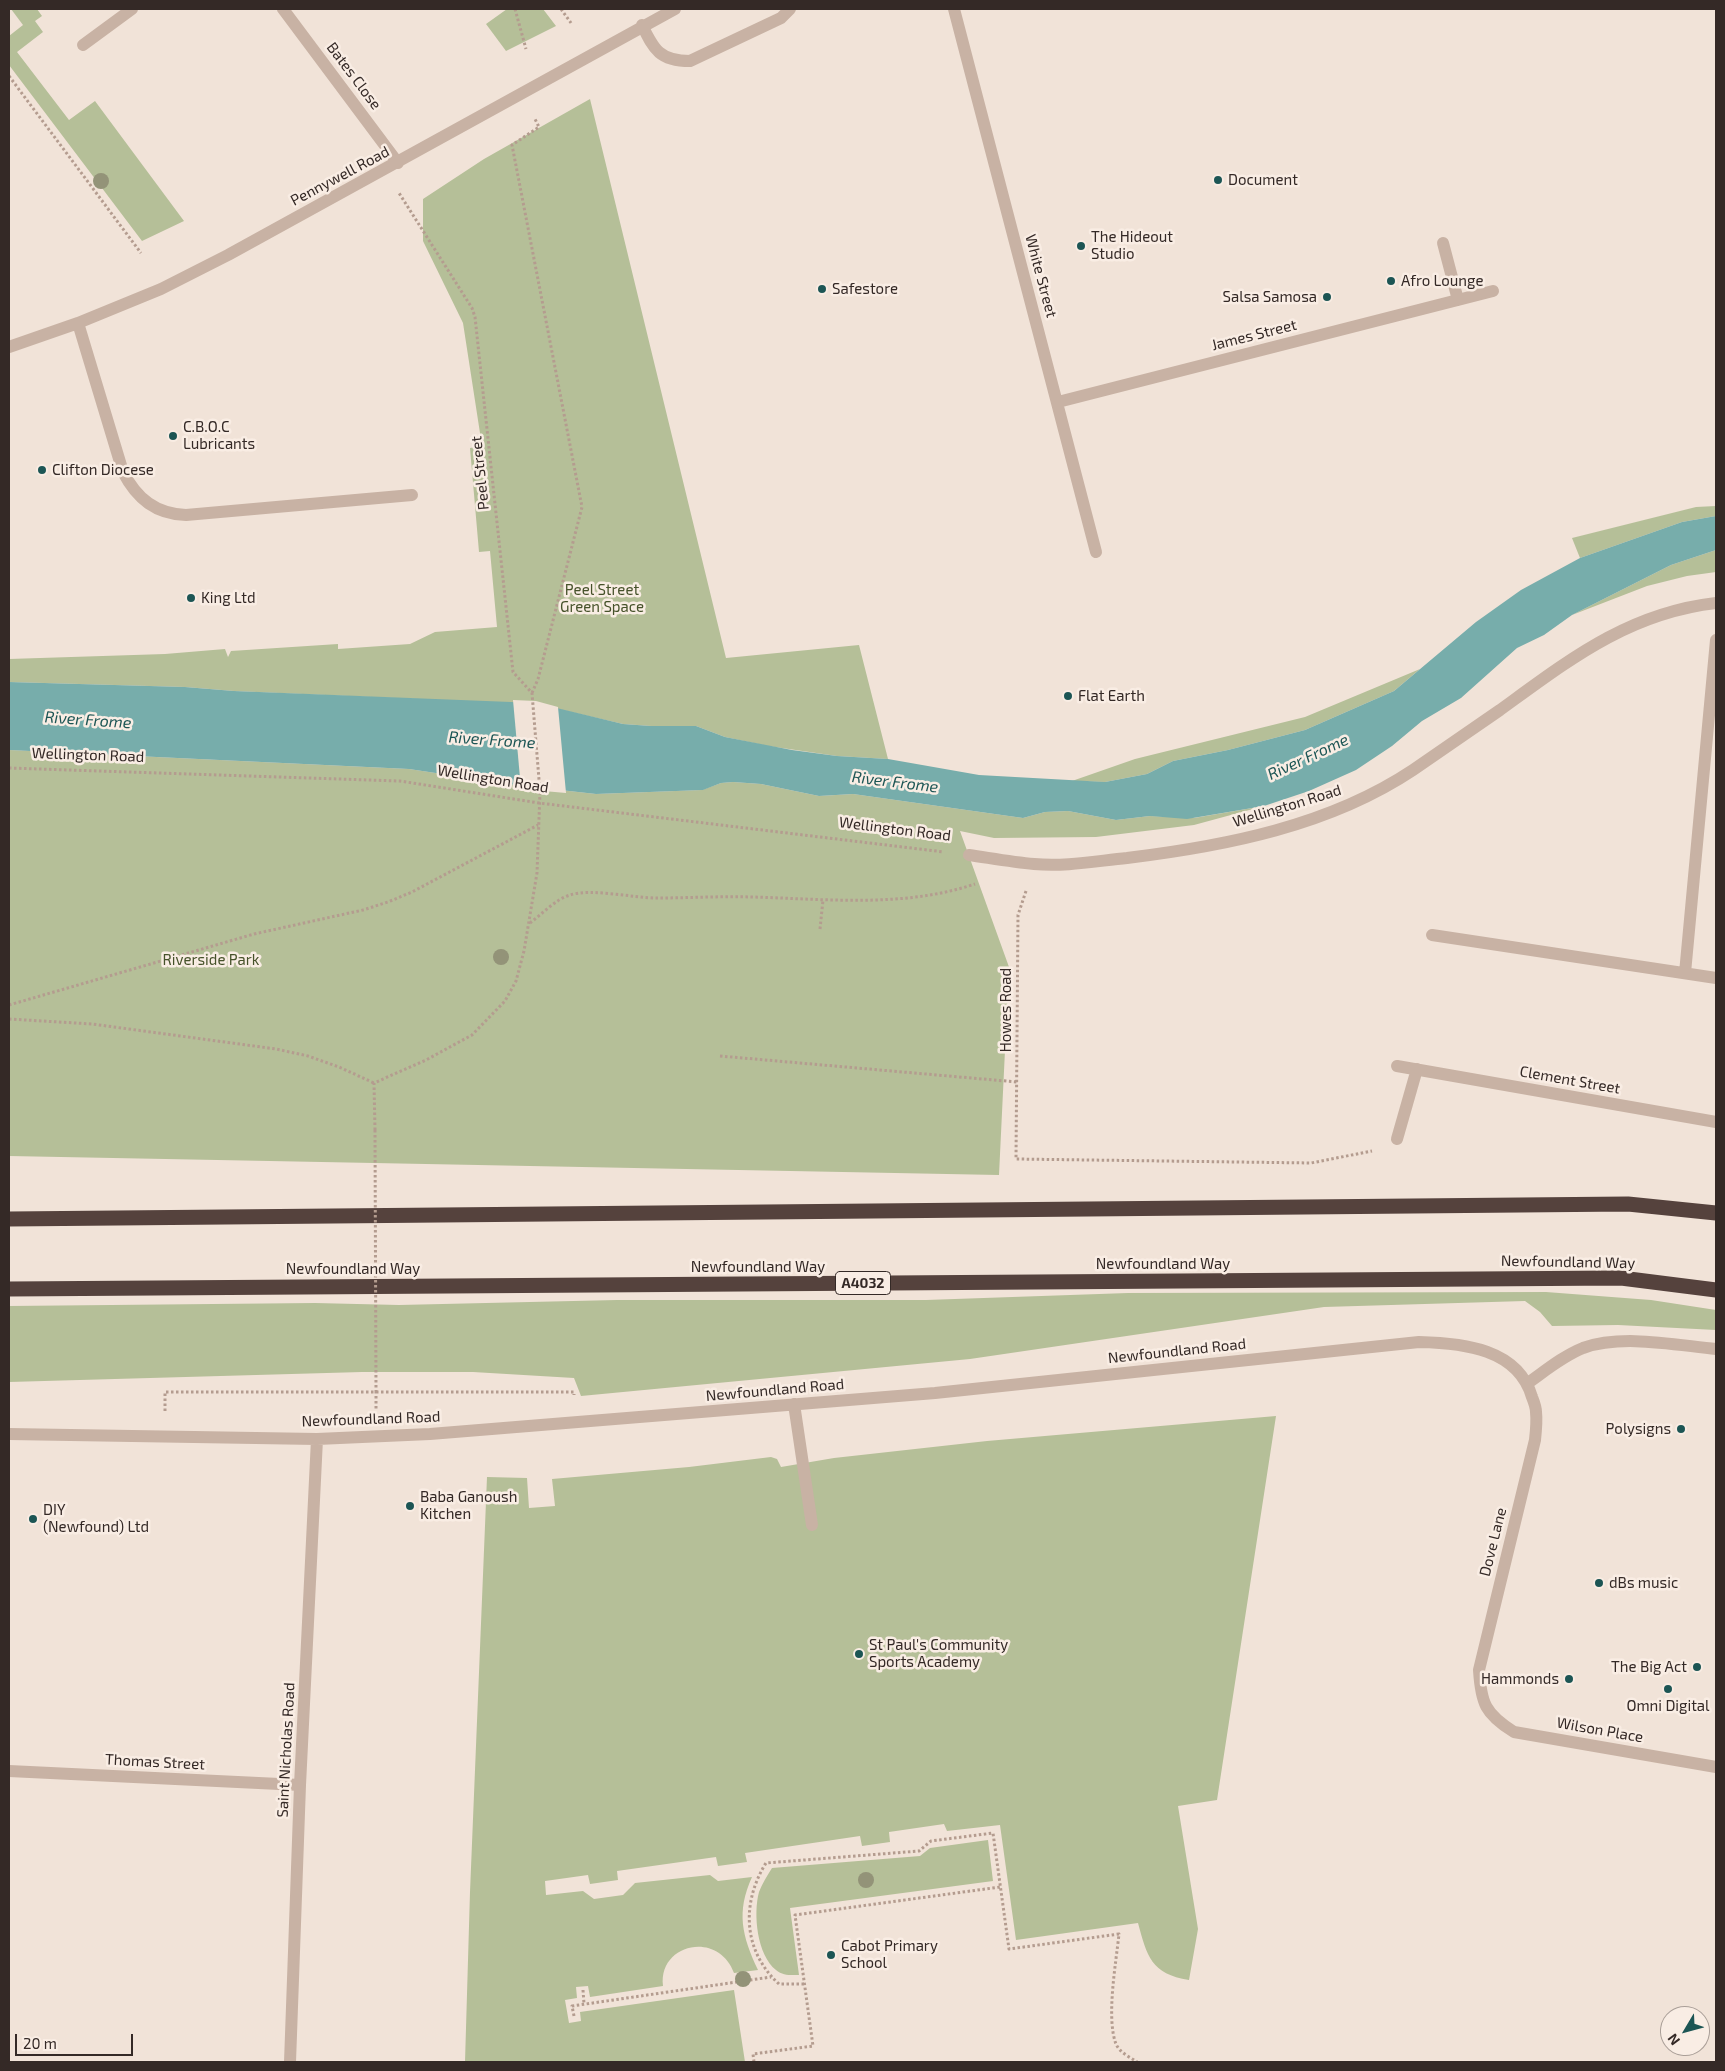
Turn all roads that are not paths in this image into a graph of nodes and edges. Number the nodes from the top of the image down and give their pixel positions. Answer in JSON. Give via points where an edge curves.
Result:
{"nodes":[{"id":1,"x":132,"y":9,"type":"edge"},
{"id":2,"x":283,"y":9,"type":"edge"},
{"id":3,"x":675,"y":9,"type":"edge"},
{"id":4,"x":790,"y":9,"type":"edge"},
{"id":5,"x":954,"y":9,"type":"edge"},
{"id":6,"x":642,"y":25,"type":"junction"},
{"id":7,"x":83,"y":45,"type":"dead end"},
{"id":8,"x":398,"y":163,"type":"junction"},
{"id":9,"x":1443,"y":243,"type":"dead end"},
{"id":10,"x":1493,"y":291,"type":"dead end"},
{"id":11,"x":1458,"y":300,"type":"junction"},
{"id":12,"x":78,"y":323,"type":"junction"},
{"id":13,"x":9,"y":347,"type":"edge"},
{"id":14,"x":1058,"y":402,"type":"junction"},
{"id":15,"x":412,"y":495,"type":"dead end"},
{"id":16,"x":1096,"y":552,"type":"dead end"},
{"id":17,"x":1716,"y":603,"type":"edge"},
{"id":18,"x":1716,"y":640,"type":"edge"},
{"id":19,"x":969,"y":855,"type":"road end"},
{"id":20,"x":1432,"y":935,"type":"dead end"},
{"id":21,"x":1685,"y":973,"type":"junction"},
{"id":22,"x":1716,"y":978,"type":"edge"},
{"id":23,"x":1396,"y":1066,"type":"dead end"},
{"id":24,"x":1417,"y":1069,"type":"junction"},
{"id":25,"x":1716,"y":1122,"type":"edge"},
{"id":26,"x":1397,"y":1139,"type":"road end"},
{"id":27,"x":1716,"y":1213,"type":"edge"},
{"id":28,"x":9,"y":1219,"type":"edge"},
{"id":29,"x":9,"y":1289,"type":"edge"},
{"id":30,"x":1716,"y":1290,"type":"edge"},
{"id":31,"x":1716,"y":1349,"type":"edge"},
{"id":32,"x":1528,"y":1384,"type":"junction"},
{"id":33,"x":794,"y":1404,"type":"junction"},
{"id":34,"x":9,"y":1434,"type":"edge"},
{"id":35,"x":317,"y":1439,"type":"junction"},
{"id":36,"x":812,"y":1525,"type":"dead end"},
{"id":37,"x":1487,"y":1709,"type":"joint"},
{"id":38,"x":1716,"y":1766,"type":"edge"},
{"id":39,"x":9,"y":1771,"type":"edge"},
{"id":40,"x":300,"y":1785,"type":"junction"},
{"id":41,"x":290,"y":2062,"type":"edge"}],
"edges":[{"from":1,"to":7,"type":"street"},
{"from":2,"to":8,"type":"street","name":"Bates Close"},
{"from":3,"to":6,"type":"street","name":"Pennywell Road"},
{"from":4,"to":6,"type":"street","via":[[781,18],[690,61],[663,56],[653,47]]},
{"from":5,"to":14,"type":"street","name":"White Street"},
{"from":6,"to":8,"type":"street","name":"Pennywell Road"},
{"from":8,"to":12,"type":"street","name":"Pennywell Road","via":[[161,289]]},
{"from":9,"to":11,"type":"street"},
{"from":10,"to":11,"type":"street","name":"James Street"},
{"from":11,"to":14,"type":"street","name":"James Street"},
{"from":12,"to":13,"type":"street","name":"Pennywell Road"},
{"from":12,"to":15,"type":"street","via":[[123,472],[136,492],[154,508],[186,515]]},
{"from":14,"to":16,"type":"street","name":"White Street"},
{"from":17,"to":19,"type":"street","name":"Wellington Road","via":[[1663,615],[1614,632],[1556,668],[1411,771],[1336,809],[1260,834],[1207,846],[1081,863],[1035,864]]},
{"from":18,"to":21,"type":"street"},
{"from":20,"to":21,"type":"street"},
{"from":21,"to":22,"type":"street"},
{"from":23,"to":24,"type":"street","name":"Clement Street"},
{"from":24,"to":25,"type":"street","name":"Clement Street"},
{"from":24,"to":26,"type":"street"},
{"from":27,"to":28,"type":"highway","via":[[1628,1204]]},
{"from":29,"to":30,"type":"highway","name":"Newfoundland Way","number":"A4032","via":[[1621,1278]]},
{"from":31,"to":32,"type":"street","via":[[1605,1342],[1582,1348]]},
{"from":32,"to":33,"type":"street","name":"Newfoundland Road","via":[[1506,1360],[1484,1350],[1448,1343],[1419,1342],[935,1393]]},
{"from":32,"to":37,"type":"street","name":"Dove Lane","via":[[1536,1411],[1536,1440],[1479,1670],[1480,1690]]},
{"from":33,"to":35,"type":"street","name":"Newfoundland Road","via":[[430,1434]]},
{"from":33,"to":36,"type":"street"},
{"from":34,"to":35,"type":"street","name":"Newfoundland Road"},
{"from":35,"to":40,"type":"street","name":"Saint Nicholas Road"},
{"from":37,"to":38,"type":"street","name":"Wilson Place","via":[[1495,1720],[1514,1732]]},
{"from":39,"to":40,"type":"street","name":"Thomas Street"},
{"from":40,"to":41,"type":"street","name":"Saint Nicholas Road"}]}
